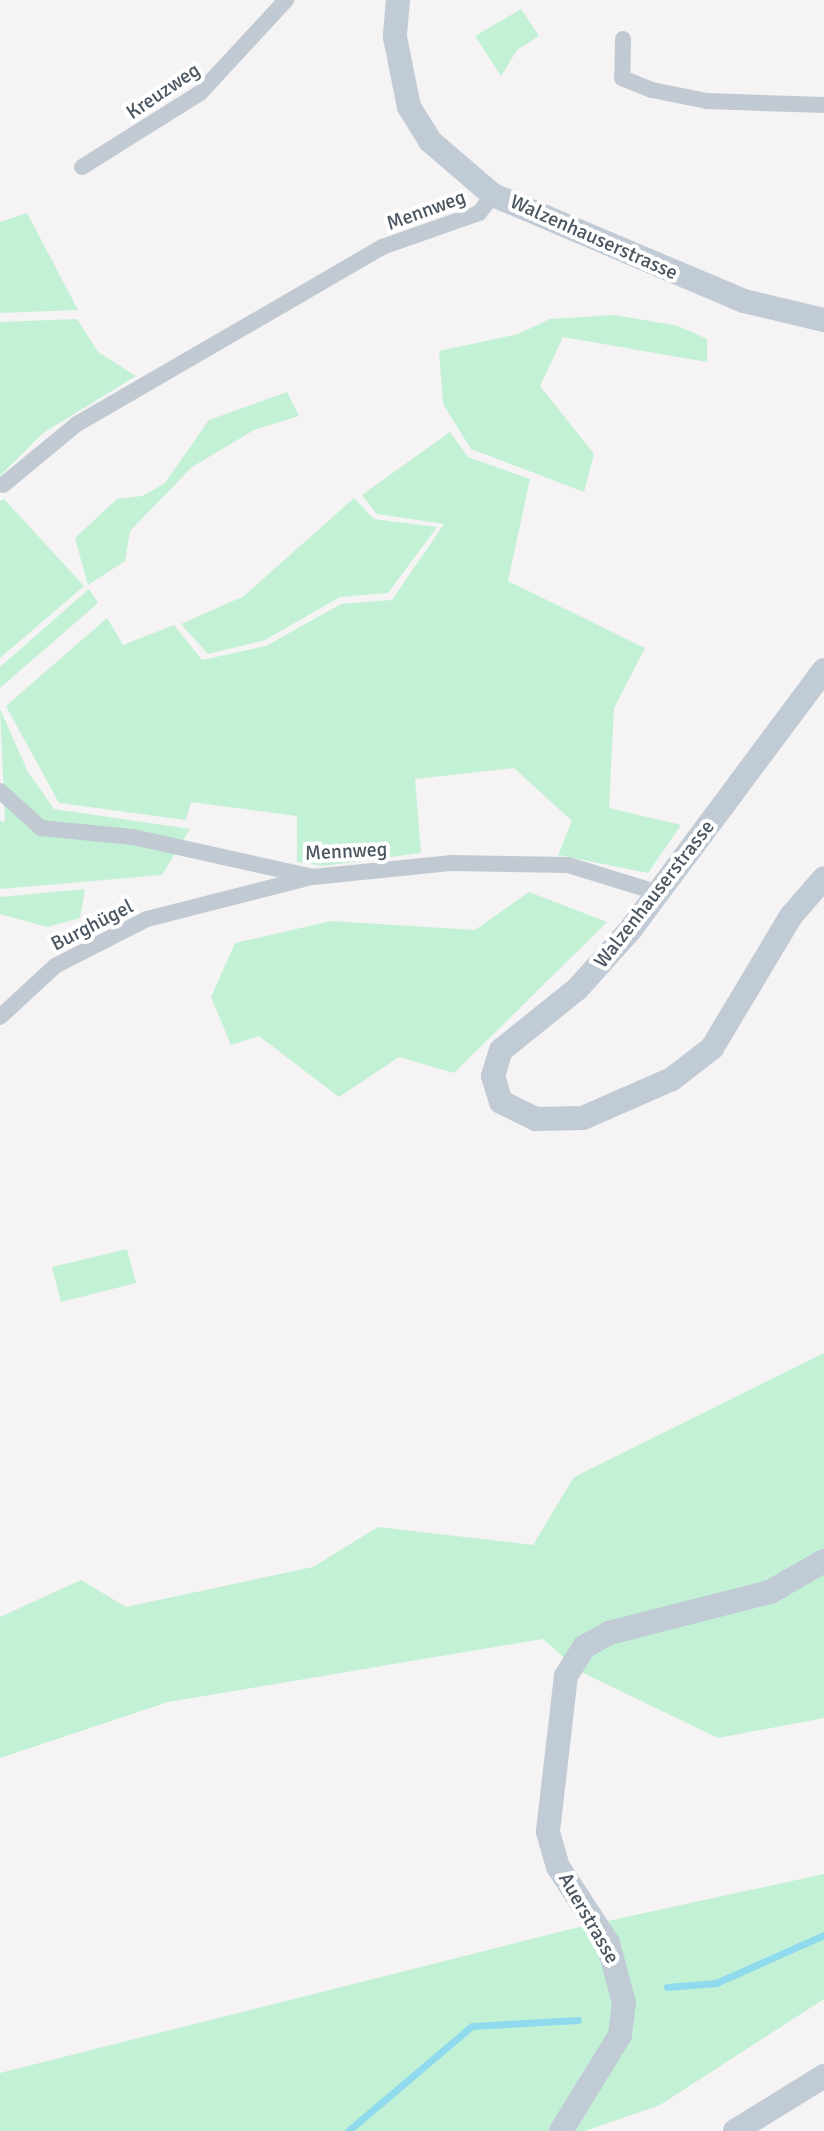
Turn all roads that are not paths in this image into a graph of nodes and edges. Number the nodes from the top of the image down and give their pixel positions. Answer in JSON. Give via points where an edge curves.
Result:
{"nodes":[{"id":1,"x":286,"y":0,"type":"edge"},
{"id":2,"x":398,"y":0,"type":"edge"},
{"id":3,"x":623,"y":39,"type":"dead end"},
{"id":4,"x":824,"y":105,"type":"edge"},
{"id":5,"x":82,"y":167,"type":"dead end"},
{"id":6,"x":493,"y":195,"type":"junction"},
{"id":7,"x":824,"y":320,"type":"edge"},
{"id":8,"x":3,"y":485,"type":"dead end"},
{"id":9,"x":824,"y":670,"type":"edge"},
{"id":10,"x":0,"y":791,"type":"edge"},
{"id":11,"x":313,"y":877,"type":"junction"},
{"id":12,"x":824,"y":878,"type":"edge"},
{"id":13,"x":659,"y":893,"type":"junction"},
{"id":14,"x":0,"y":1017,"type":"edge"},
{"id":15,"x":824,"y":1561,"type":"edge"},
{"id":16,"x":824,"y":2076,"type":"edge"},
{"id":17,"x":561,"y":2131,"type":"edge"},
{"id":18,"x":735,"y":2131,"type":"edge"}],
"edges":[{"from":1,"to":5,"type":"street","name":"Kreuzweg","via":[[200,93]]},
{"from":2,"to":6,"type":"street","name":"Walzenhauserstrasse","via":[[396,48],[409,107],[430,141]]},
{"from":3,"to":4,"type":"street","via":[[622,78],[652,90],[707,101]]},
{"from":6,"to":7,"type":"street","name":"Walzenhauserstrasse","via":[[744,301]]},
{"from":6,"to":8,"type":"street","name":"Mennweg","via":[[479,213],[382,247],[77,424]]},
{"from":9,"to":13,"type":"street","name":"Walzenhauserstrasse"},
{"from":10,"to":11,"type":"street","name":"Mennweg","via":[[41,828],[133,837]]},
{"from":11,"to":13,"type":"street","name":"Mennweg","via":[[452,863],[568,865]]},
{"from":11,"to":14,"type":"street","name":"Burghügel","via":[[147,919],[55,966]]},
{"from":12,"to":13,"type":"street","name":"Walzenhauserstrasse","via":[[791,916],[712,1048],[672,1079],[583,1118],[536,1119],[510,1109],[495,1090],[501,1050],[577,989]]},
{"from":15,"to":17,"type":"street","name":"Auerstrasse","via":[[770,1592],[609,1633],[584,1647],[566,1676],[548,1831],[558,1867],[608,1943],[624,2003],[620,2035]]},
{"from":16,"to":18,"type":"street"}]}
